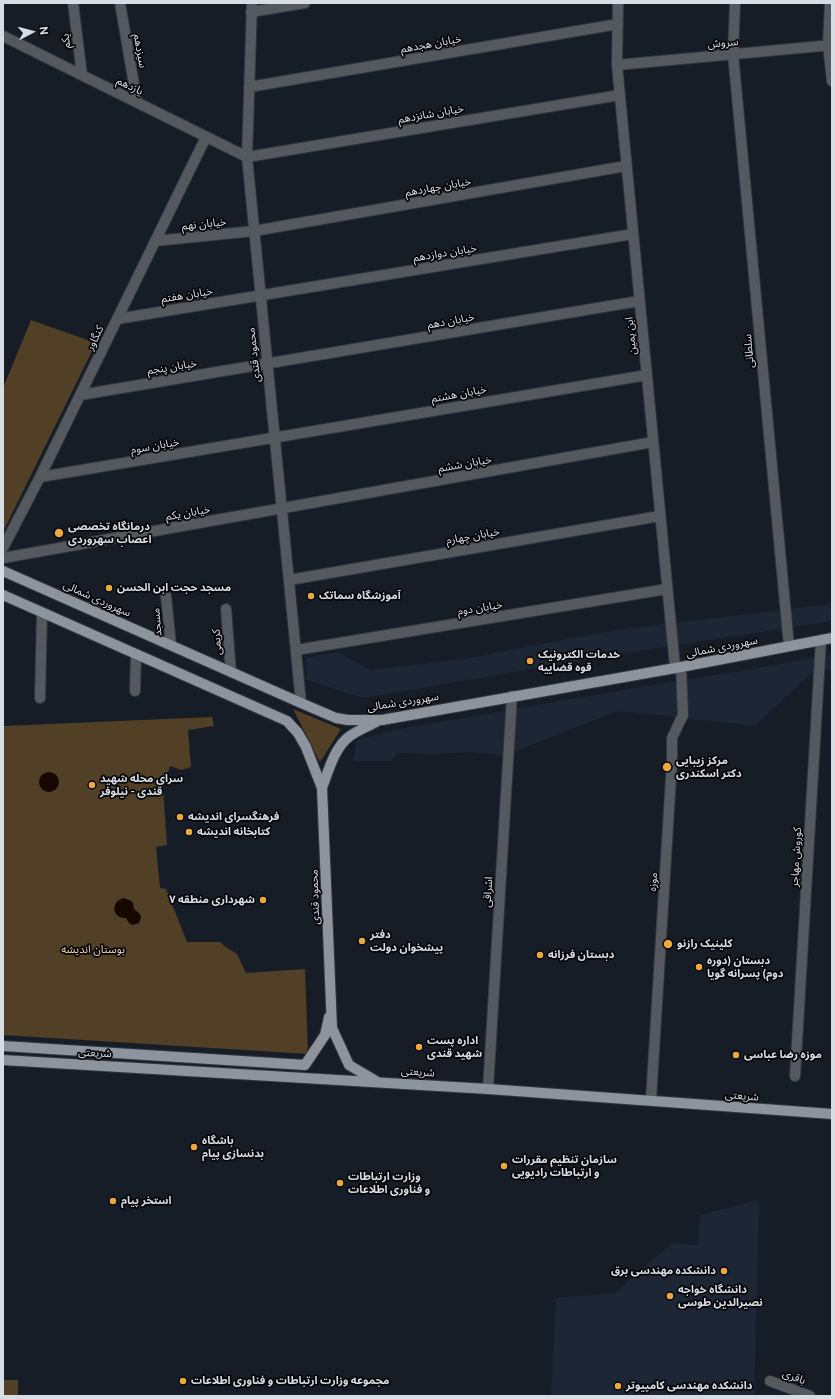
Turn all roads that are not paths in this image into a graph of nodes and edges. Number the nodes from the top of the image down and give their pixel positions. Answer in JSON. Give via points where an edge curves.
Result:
{"nodes":[{"id":1,"x":73,"y":3,"type":"edge"},
{"id":2,"x":120,"y":3,"type":"edge"},
{"id":3,"x":305,"y":3,"type":"edge"},
{"id":4,"x":618,"y":3,"type":"edge"},
{"id":5,"x":735,"y":3,"type":"edge"},
{"id":6,"x":830,"y":3,"type":"edge"},
{"id":7,"x":252,"y":7,"type":"edge"},
{"id":8,"x":618,"y":24,"type":"junction"},
{"id":9,"x":3,"y":36,"type":"edge"},
{"id":10,"x":830,"y":45,"type":"edge"},
{"id":11,"x":733,"y":54,"type":"junction"},
{"id":12,"x":617,"y":65,"type":"junction"},
{"id":13,"x":82,"y":75,"type":"junction"},
{"id":14,"x":832,"y":81,"type":"edge"},
{"id":15,"x":249,"y":87,"type":"junction"},
{"id":16,"x":620,"y":95,"type":"junction"},
{"id":17,"x":137,"y":102,"type":"junction"},
{"id":18,"x":206,"y":137,"type":"junction"},
{"id":19,"x":247,"y":157,"type":"junction"},
{"id":20,"x":626,"y":166,"type":"junction"},
{"id":21,"x":254,"y":231,"type":"junction"},
{"id":22,"x":633,"y":234,"type":"junction"},
{"id":23,"x":155,"y":241,"type":"junction"},
{"id":24,"x":261,"y":295,"type":"junction"},
{"id":25,"x":639,"y":301,"type":"junction"},
{"id":26,"x":117,"y":319,"type":"junction"},
{"id":27,"x":267,"y":364,"type":"junction"},
{"id":28,"x":646,"y":375,"type":"junction"},
{"id":29,"x":80,"y":395,"type":"junction"},
{"id":30,"x":275,"y":438,"type":"junction"},
{"id":31,"x":653,"y":442,"type":"junction"},
{"id":32,"x":40,"y":477,"type":"junction"},
{"id":33,"x":282,"y":508,"type":"junction"},
{"id":34,"x":660,"y":516,"type":"junction"},
{"id":35,"x":3,"y":548,"type":"edge"},
{"id":36,"x":3,"y":558,"type":"edge"},
{"id":37,"x":3,"y":571,"type":"edge"},
{"id":38,"x":289,"y":580,"type":"junction"},
{"id":39,"x":667,"y":589,"type":"junction"},
{"id":40,"x":3,"y":595,"type":"edge"},
{"id":41,"x":166,"y":596,"type":"dead end"},
{"id":42,"x":226,"y":609,"type":"dead end"},
{"id":43,"x":42,"y":613,"type":"junction"},
{"id":44,"x":832,"y":638,"type":"edge"},
{"id":45,"x":820,"y":640,"type":"junction"},
{"id":46,"x":171,"y":645,"type":"junction"},
{"id":47,"x":788,"y":646,"type":"junction"},
{"id":48,"x":296,"y":650,"type":"junction"},
{"id":49,"x":136,"y":654,"type":"junction"},
{"id":50,"x":678,"y":667,"type":"junction"},
{"id":51,"x":231,"y":672,"type":"junction"},
{"id":52,"x":135,"y":691,"type":"dead end"},
{"id":53,"x":512,"y":696,"type":"junction"},
{"id":54,"x":40,"y":698,"type":"dead end"},
{"id":55,"x":301,"y":703,"type":"junction"},
{"id":56,"x":382,"y":720,"type":"junction"},
{"id":57,"x":322,"y":788,"type":"junction"},
{"id":58,"x":331,"y":1005,"type":"junction"},
{"id":59,"x":3,"y":1046,"type":"edge"},
{"id":60,"x":3,"y":1060,"type":"edge"},
{"id":61,"x":305,"y":1065,"type":"joint"},
{"id":62,"x":795,"y":1076,"type":"dead end"},
{"id":63,"x":378,"y":1082,"type":"junction"},
{"id":64,"x":488,"y":1089,"type":"junction"},
{"id":65,"x":651,"y":1100,"type":"junction"},
{"id":66,"x":832,"y":1114,"type":"edge"},
{"id":67,"x":770,"y":1381,"type":"dead end"},
{"id":68,"x":804,"y":1395,"type":"edge"}],
"edges":[{"from":1,"to":13,"type":"street","name":"یکم"},
{"from":2,"to":17,"type":"street","name":"سیزدهم"},
{"from":3,"to":7,"type":"street"},
{"from":4,"to":8,"type":"street","name":"ابن یمین"},
{"from":5,"to":11,"type":"street","name":"سلطانی"},
{"from":6,"to":10,"type":"street"},
{"from":7,"to":15,"type":"street","name":"محمود قندی"},
{"from":8,"to":12,"type":"street","name":"ابن یمین"},
{"from":8,"to":15,"type":"street","name":"خیابان هجدهم"},
{"from":9,"to":13,"type":"street","name":"یازدهم"},
{"from":10,"to":11,"type":"street","name":"سروش"},
{"from":10,"to":14,"type":"street"},
{"from":11,"to":12,"type":"street","name":"سروش"},
{"from":11,"to":47,"type":"street","name":"سلطانی"},
{"from":12,"to":16,"type":"street","name":"ابن یمین"},
{"from":13,"to":17,"type":"street","name":"یازدهم"},
{"from":15,"to":19,"type":"street","name":"محمود قندی"},
{"from":16,"to":19,"type":"street","name":"خیابان شانزدهم"},
{"from":16,"to":20,"type":"street","name":"ابن یمین"},
{"from":17,"to":18,"type":"street","name":"یازدهم"},
{"from":18,"to":19,"type":"street","name":"یازدهم"},
{"from":18,"to":23,"type":"street","name":"کنگاور"},
{"from":19,"to":21,"type":"street","name":"محمود قندی"},
{"from":20,"to":21,"type":"street","name":"خیابان چهاردهم"},
{"from":20,"to":22,"type":"street","name":"ابن یمین"},
{"from":21,"to":23,"type":"street","name":"خیابان نهم"},
{"from":21,"to":24,"type":"street","name":"محمود قندی"},
{"from":22,"to":24,"type":"street","name":"خیابان دوازدهم"},
{"from":22,"to":25,"type":"street","name":"ابن یمین"},
{"from":23,"to":26,"type":"street","name":"کنگاور"},
{"from":24,"to":26,"type":"street","name":"خیابان هفتم"},
{"from":24,"to":27,"type":"street","name":"محمود قندی"},
{"from":25,"to":27,"type":"street","name":"خیابان دهم"},
{"from":25,"to":28,"type":"street","name":"ابن یمین"},
{"from":26,"to":29,"type":"street","name":"کنگاور"},
{"from":27,"to":29,"type":"street","name":"خیابان پنجم"},
{"from":27,"to":30,"type":"street","name":"محمود قندی"},
{"from":28,"to":30,"type":"street","name":"خیابان هشتم"},
{"from":28,"to":31,"type":"street","name":"ابن یمین"},
{"from":29,"to":32,"type":"street","name":"کنگاور"},
{"from":30,"to":32,"type":"street","name":"خیابان سوم"},
{"from":30,"to":33,"type":"street","name":"محمود قندی"},
{"from":31,"to":33,"type":"street","name":"خیابان ششم"},
{"from":31,"to":34,"type":"street","name":"ابن یمین"},
{"from":32,"to":35,"type":"street","name":"کنگاور"},
{"from":33,"to":36,"type":"street","name":"خیابان یکم"},
{"from":33,"to":38,"type":"street","name":"محمود قندی"},
{"from":34,"to":38,"type":"street","name":"خیابان چهارم"},
{"from":34,"to":39,"type":"street","name":"ابن یمین"},
{"from":37,"to":46,"type":"main road","name":"سهروردی شمالی"},
{"from":38,"to":48,"type":"street","name":"محمود قندی"},
{"from":39,"to":48,"type":"street","name":"خیابان دوم"},
{"from":39,"to":50,"type":"street","name":"ابن یمین"},
{"from":40,"to":43,"type":"main road"},
{"from":41,"to":46,"type":"street","name":"مسجد"},
{"from":42,"to":51,"type":"street","name":"کریمی"},
{"from":43,"to":49,"type":"main road"},
{"from":43,"to":54,"type":"street"},
{"from":44,"to":45,"type":"main road","name":"سهروردی شمالی"},
{"from":45,"to":47,"type":"main road","name":"سهروردی شمالی"},
{"from":45,"to":62,"type":"street","name":"کوروش مهاجر"},
{"from":46,"to":51,"type":"main road","name":"سهروردی شمالی"},
{"from":47,"to":50,"type":"main road","name":"سهروردی شمالی"},
{"from":48,"to":55,"type":"street","name":"محمود قندی"},
{"from":49,"to":52,"type":"street"},
{"from":49,"to":57,"type":"main road","via":[[287,721],[306,747]]},
{"from":50,"to":53,"type":"main road","name":"سهروردی شمالی"},
{"from":50,"to":65,"type":"street","name":"موزه","via":[[683,715],[672,738]]},
{"from":51,"to":55,"type":"main road","name":"سهروردی شمالی"},
{"from":53,"to":56,"type":"main road","name":"سهروردی شمالی"},
{"from":53,"to":64,"type":"street","name":"اشراقی"},
{"from":55,"to":56,"type":"main road","name":"سهروردی شمالی","via":[[336,718]]},
{"from":56,"to":57,"type":"main road","via":[[350,736],[342,743]]},
{"from":57,"to":58,"type":"main road","name":"محمود قندی"},
{"from":58,"to":61,"type":"main road","name":"محمود قندی","via":[[325,1035]]},
{"from":58,"to":63,"type":"main road","name":"محمود قندی","via":[[332,1028],[349,1065]]},
{"from":59,"to":61,"type":"main road","name":"شریعتی"},
{"from":60,"to":63,"type":"main road","name":"شریعتی"},
{"from":63,"to":64,"type":"main road","name":"شریعتی"},
{"from":64,"to":65,"type":"main road","name":"شریعتی"},
{"from":65,"to":66,"type":"main road","name":"شریعتی"},
{"from":67,"to":68,"type":"street","name":"باقری"}]}
